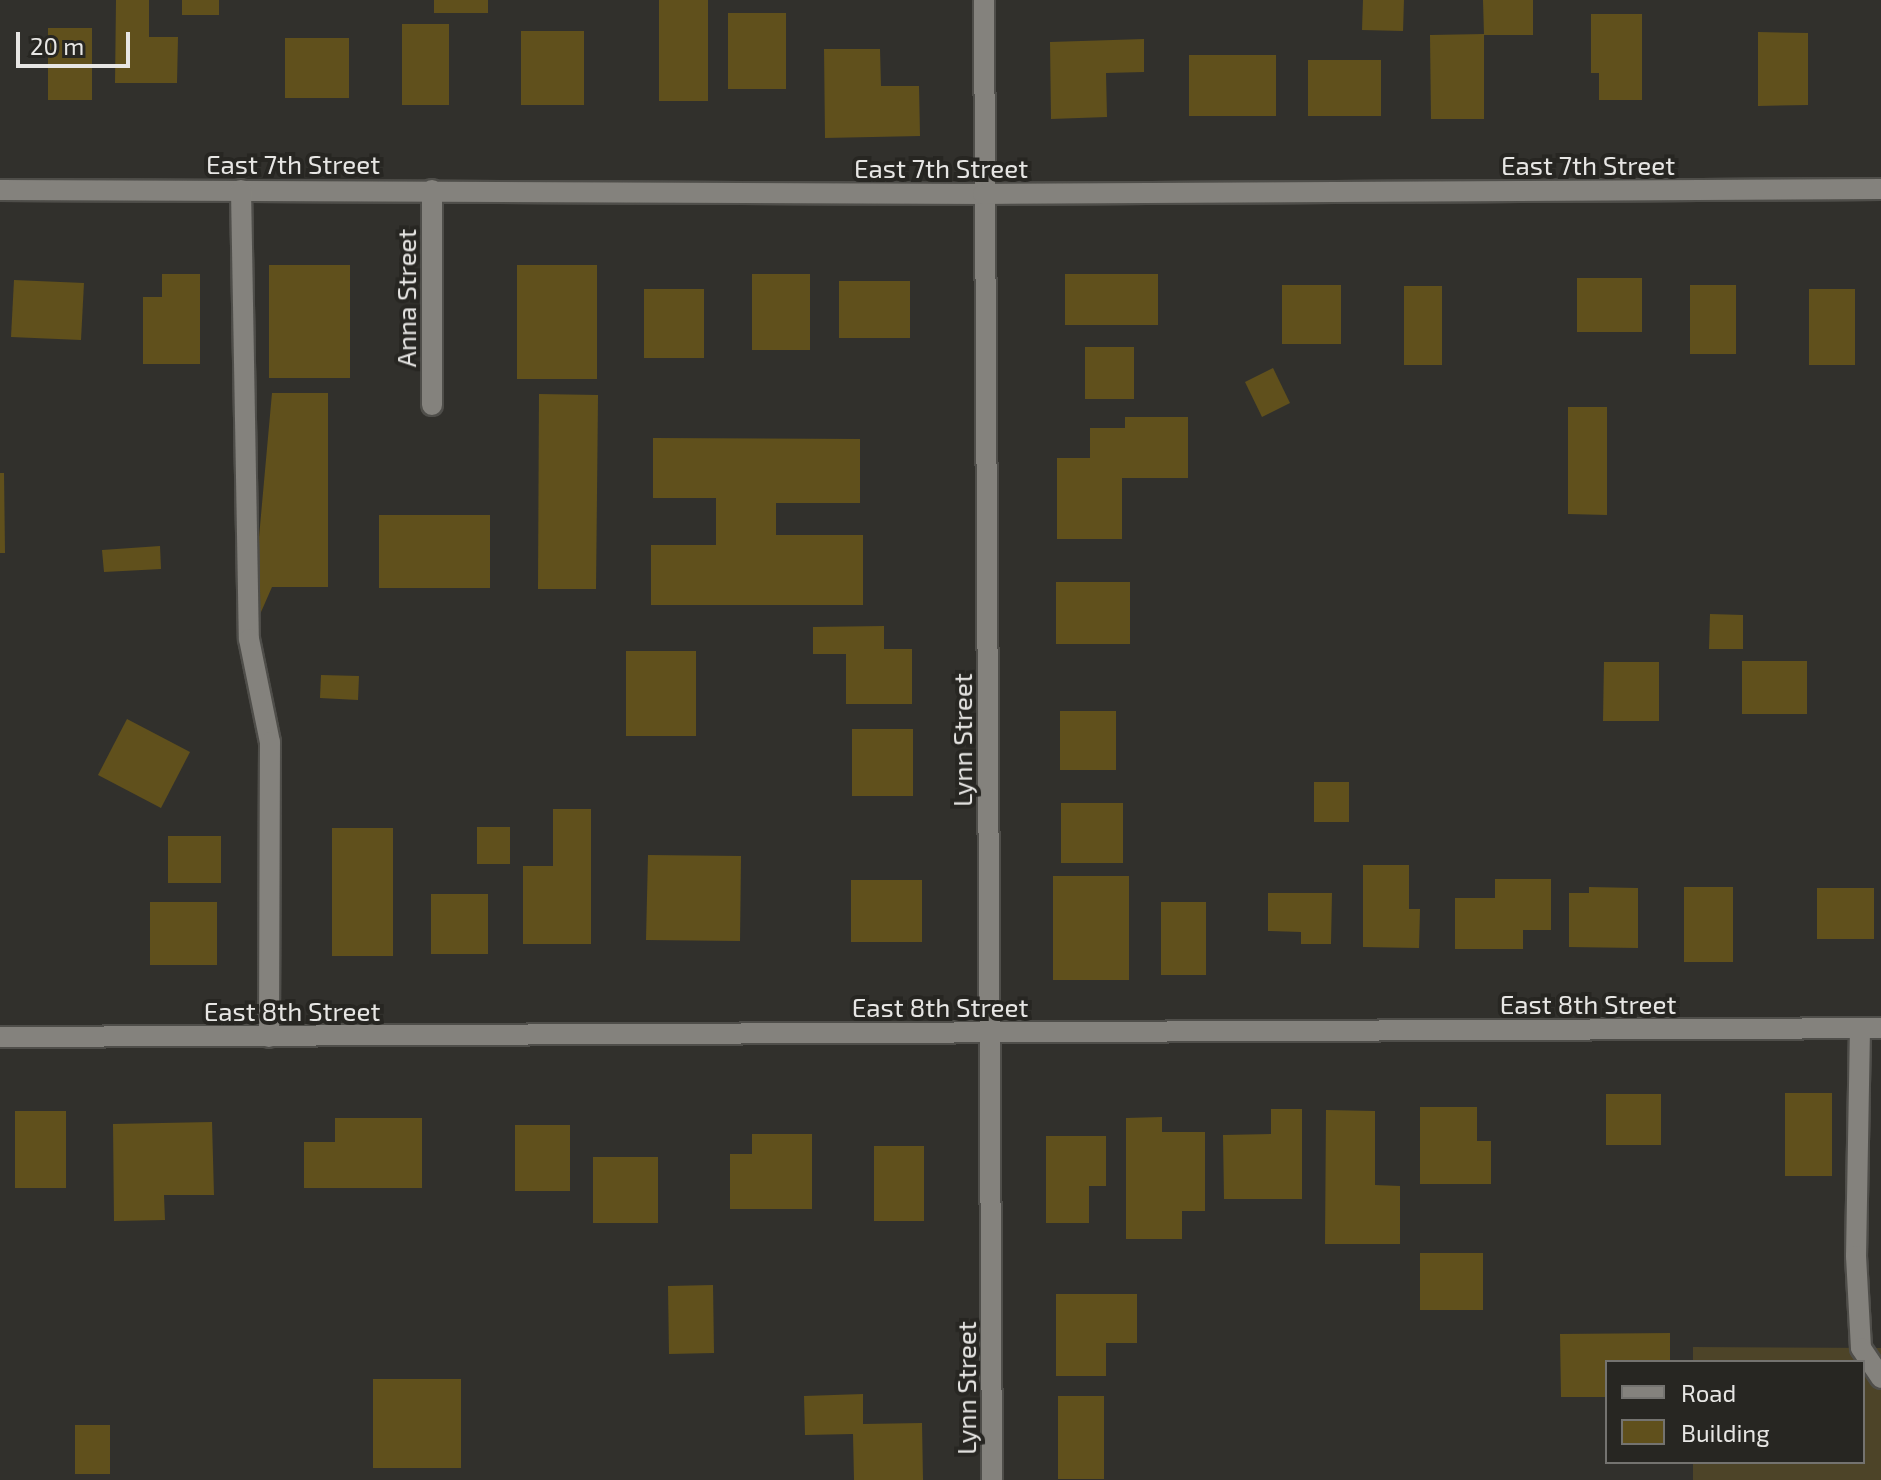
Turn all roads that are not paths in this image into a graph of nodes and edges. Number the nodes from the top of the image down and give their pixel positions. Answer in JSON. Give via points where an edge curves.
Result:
{"nodes":[{"id":1,"x":984,"y":0,"type":"edge"},
{"id":2,"x":1881,"y":189,"type":"edge"},
{"id":3,"x":0,"y":190,"type":"edge"},
{"id":4,"x":241,"y":190,"type":"junction"},
{"id":5,"x":432,"y":190,"type":"junction"},
{"id":6,"x":983,"y":194,"type":"junction"},
{"id":7,"x":432,"y":405,"type":"dead end"},
{"id":8,"x":1860,"y":1028,"type":"junction"},
{"id":9,"x":1881,"y":1028,"type":"edge"},
{"id":10,"x":990,"y":1033,"type":"junction"},
{"id":11,"x":0,"y":1037,"type":"edge"},
{"id":12,"x":269,"y":1037,"type":"junction"},
{"id":13,"x":1881,"y":1378,"type":"edge"},
{"id":14,"x":992,"y":1480,"type":"edge"}],
"edges":[{"from":1,"to":6,"type":"street","name":"Lynn Street"},
{"from":2,"to":6,"type":"street","name":"East 7th Street"},
{"from":3,"to":4,"type":"street","name":"East 7th Street"},
{"from":4,"to":5,"type":"street","name":"East 7th Street"},
{"from":4,"to":12,"type":"street","via":[[249,639],[270,742]]},
{"from":5,"to":6,"type":"street","name":"East 7th Street"},
{"from":5,"to":7,"type":"street","name":"Anna Street"},
{"from":6,"to":10,"type":"street","name":"Lynn Street"},
{"from":8,"to":9,"type":"street","name":"East 8th Street"},
{"from":8,"to":10,"type":"street","name":"East 8th Street"},
{"from":8,"to":13,"type":"street","via":[[1856,1256],[1861,1348]]},
{"from":10,"to":12,"type":"street","name":"East 8th Street"},
{"from":10,"to":14,"type":"street","name":"Lynn Street"},
{"from":11,"to":12,"type":"street","name":"East 8th Street"}]}
